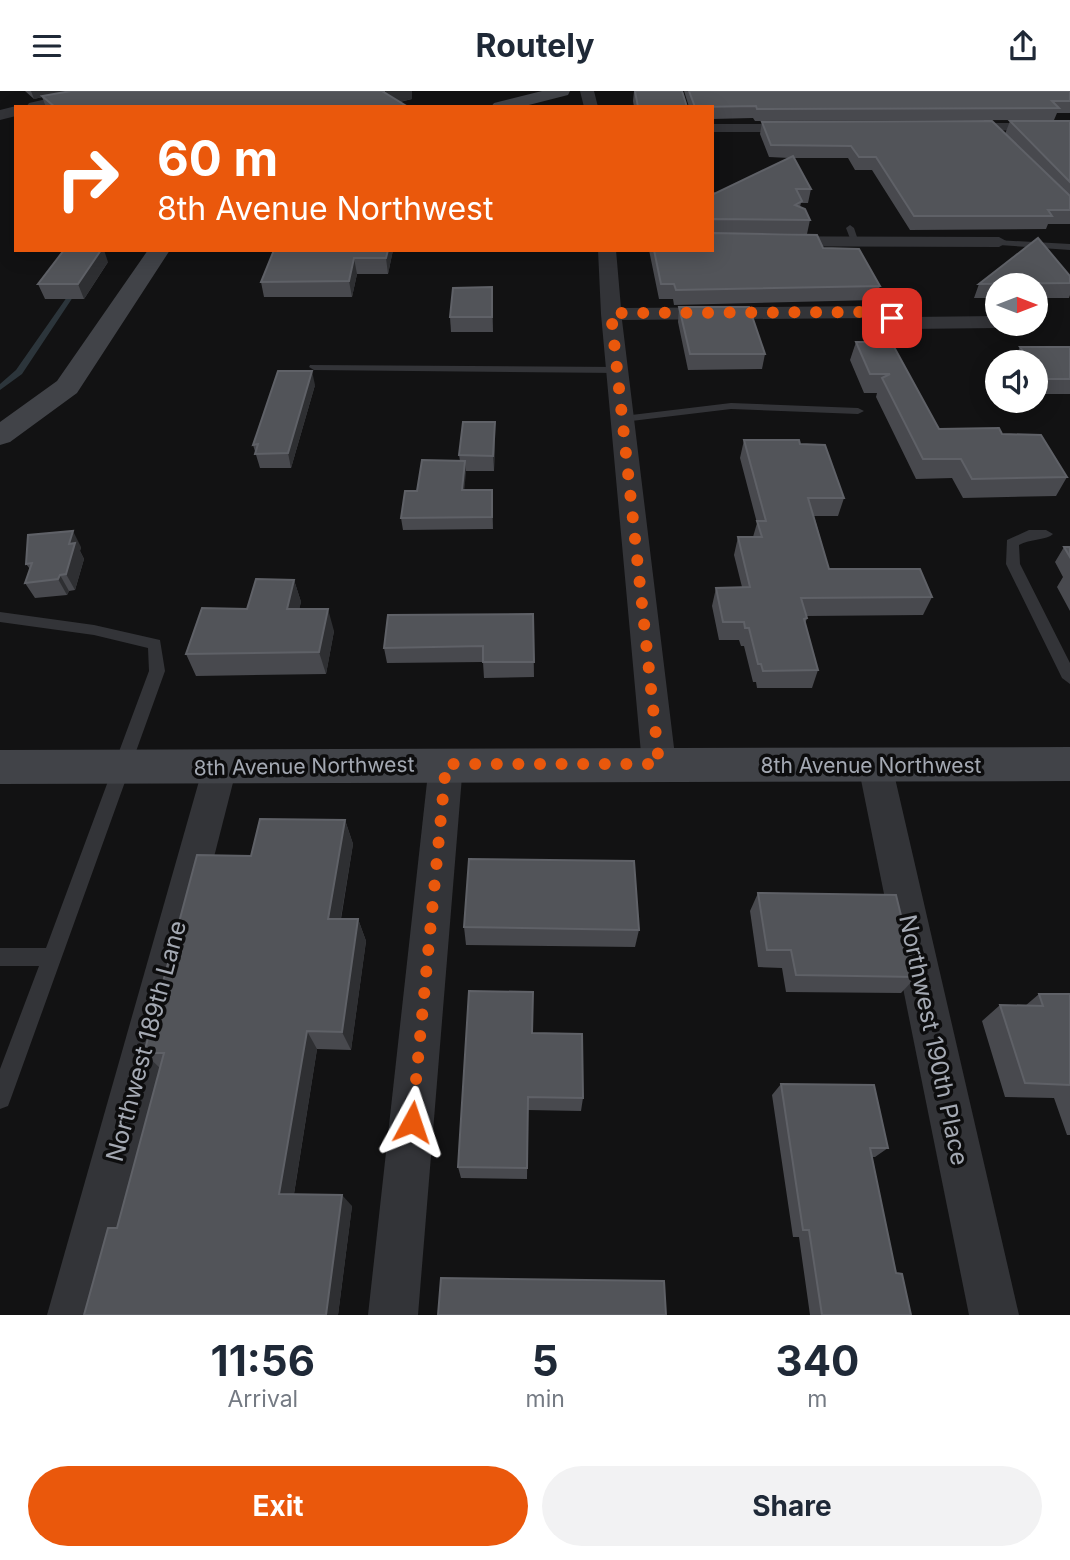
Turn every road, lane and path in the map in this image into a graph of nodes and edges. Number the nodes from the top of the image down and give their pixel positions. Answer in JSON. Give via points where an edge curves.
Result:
{"nodes":[{"id":1,"x":104,"y":91,"type":"edge"},
{"id":2,"x":562,"y":91,"type":"edge"},
{"id":3,"x":44,"y":105,"type":"edge"},
{"id":4,"x":508,"y":105,"type":"edge"},
{"id":5,"x":942,"y":127,"type":"edge"},
{"id":6,"x":1070,"y":127,"type":"edge"},
{"id":7,"x":714,"y":128,"type":"edge"},
{"id":8,"x":822,"y":128,"type":"edge"},
{"id":9,"x":714,"y":241,"type":"edge"},
{"id":10,"x":999,"y":242,"type":"joint"},
{"id":11,"x":1070,"y":247,"type":"edge"},
{"id":12,"x":158,"y":252,"type":"edge"},
{"id":13,"x":607,"y":252,"type":"edge"},
{"id":14,"x":611,"y":313,"type":"junction"},
{"id":15,"x":985,"y":322,"type":"edge"},
{"id":16,"x":314,"y":367,"type":"dead end"},
{"id":17,"x":618,"y":370,"type":"junction"},
{"id":18,"x":858,"y":411,"type":"dead end"},
{"id":19,"x":623,"y":419,"type":"junction"},
{"id":20,"x":0,"y":436,"type":"edge"},
{"id":21,"x":1046,"y":534,"type":"dead end"},
{"id":22,"x":0,"y":617,"type":"edge"},
{"id":23,"x":1070,"y":678,"type":"edge"},
{"id":24,"x":446,"y":764,"type":"junction"},
{"id":25,"x":659,"y":764,"type":"junction"},
{"id":26,"x":1070,"y":764,"type":"edge"},
{"id":27,"x":875,"y":765,"type":"junction"},
{"id":28,"x":0,"y":767,"type":"edge"},
{"id":29,"x":122,"y":767,"type":"junction"},
{"id":30,"x":220,"y":767,"type":"junction"},
{"id":31,"x":0,"y":957,"type":"edge"},
{"id":32,"x":52,"y":957,"type":"junction"},
{"id":33,"x":0,"y":1098,"type":"edge"},
{"id":34,"x":72,"y":1315,"type":"edge"},
{"id":35,"x":393,"y":1315,"type":"edge"},
{"id":36,"x":994,"y":1315,"type":"edge"}],
"edges":[{"from":1,"to":3,"type":"street"},
{"from":2,"to":4,"type":"main road"},
{"from":5,"to":6,"type":"street","via":[[994,131]]},
{"from":7,"to":8,"type":"street"},
{"from":9,"to":10,"type":"street","via":[[853,235]]},
{"from":10,"to":11,"type":"lane"},
{"from":12,"to":20,"type":"main road","via":[[67,387]]},
{"from":13,"to":14,"type":"street"},
{"from":14,"to":15,"type":"street","via":[[876,312],[908,323]]},
{"from":14,"to":17,"type":"street"},
{"from":16,"to":17,"type":"lane"},
{"from":17,"to":19,"type":"street"},
{"from":18,"to":19,"type":"lane","via":[[739,405]]},
{"from":19,"to":25,"type":"street"},
{"from":21,"to":23,"type":"lane","via":[[1029,534],[1012,543],[1013,564]]},
{"from":22,"to":29,"type":"lane","via":[[155,644],[156,671]]},
{"from":24,"to":25,"type":"main road","name":"8th Avenue Northwest"},
{"from":24,"to":30,"type":"main road","name":"8th Avenue Northwest"},
{"from":24,"to":35,"type":"street"},
{"from":25,"to":27,"type":"main road","name":"8th Avenue Northwest"},
{"from":26,"to":27,"type":"main road","name":"8th Avenue Northwest"},
{"from":27,"to":36,"type":"street","name":"Northwest 190th Place"},
{"from":28,"to":29,"type":"main road","name":"8th Avenue Northwest"},
{"from":29,"to":30,"type":"main road","name":"8th Avenue Northwest"},
{"from":29,"to":32,"type":"lane"},
{"from":30,"to":34,"type":"street","name":"Northwest 189th Lane"},
{"from":31,"to":32,"type":"lane"},
{"from":32,"to":33,"type":"lane"}]}
